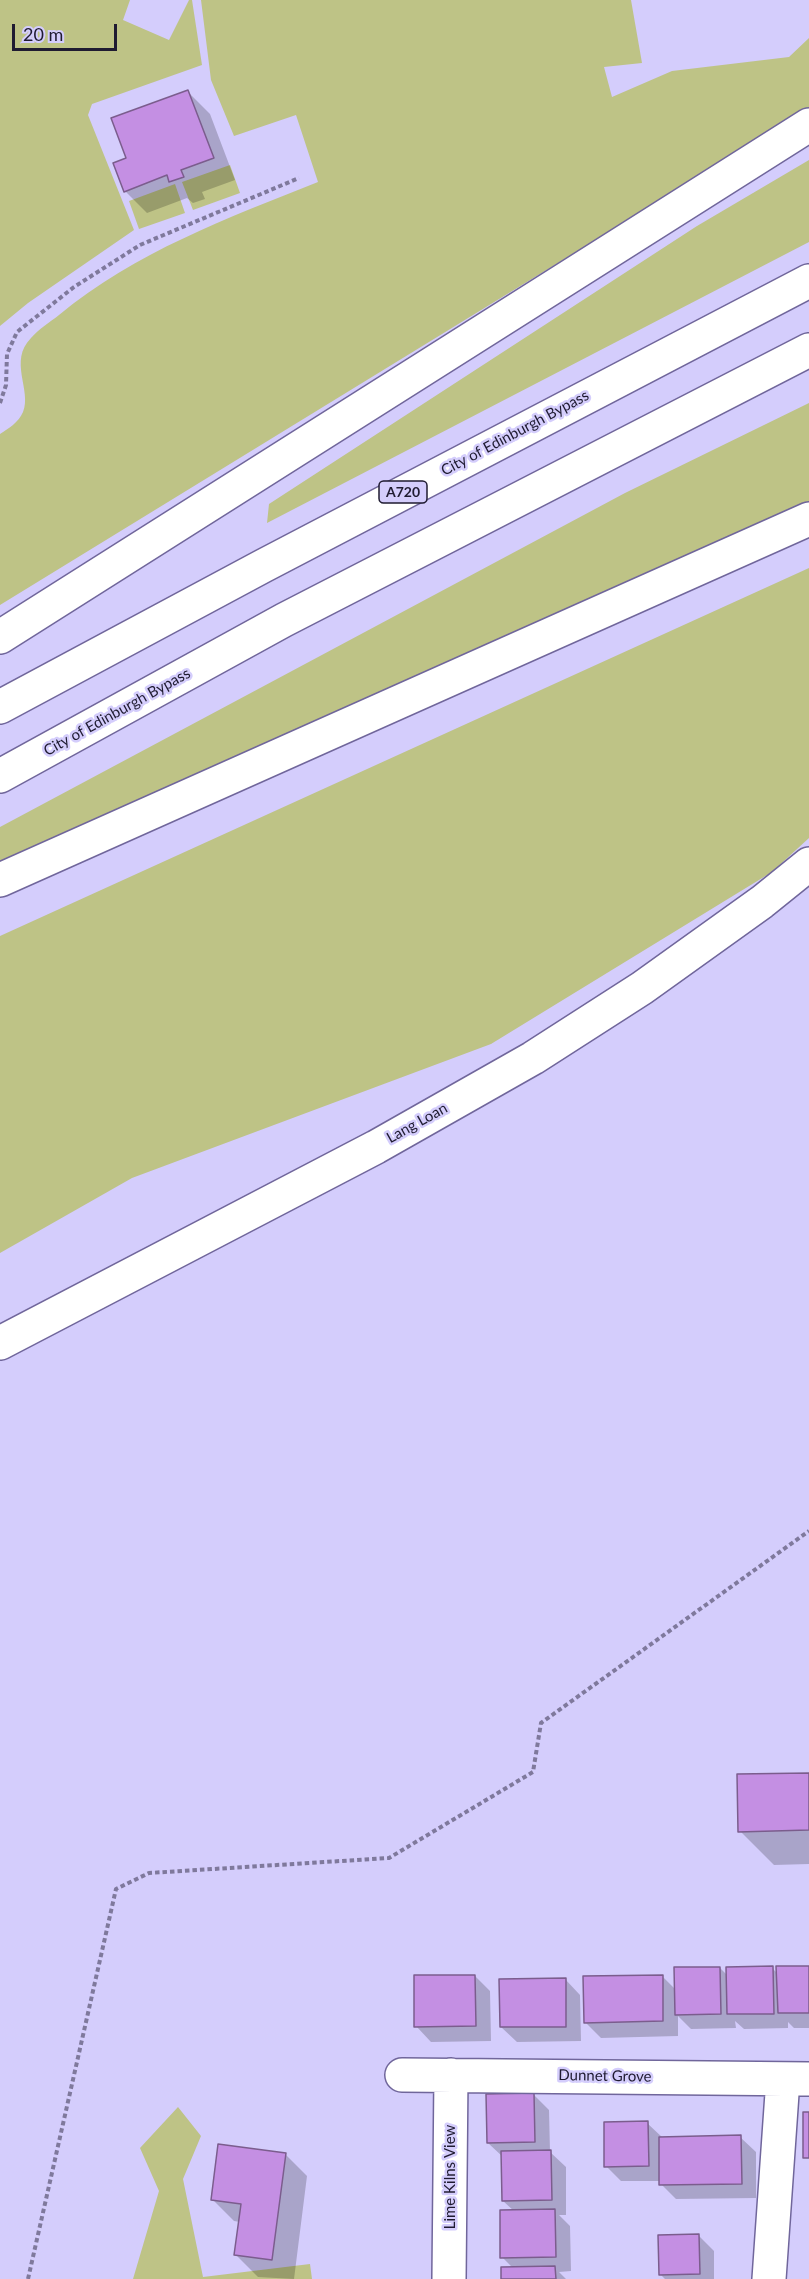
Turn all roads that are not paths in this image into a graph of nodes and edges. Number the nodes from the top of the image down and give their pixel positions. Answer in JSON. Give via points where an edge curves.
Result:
{"nodes":[{"id":1,"x":809,"y":125,"type":"edge"},
{"id":2,"x":809,"y":281,"type":"edge"},
{"id":3,"x":809,"y":350,"type":"edge"},
{"id":4,"x":809,"y":519,"type":"edge"},
{"id":5,"x":0,"y":637,"type":"edge"},
{"id":6,"x":0,"y":707,"type":"edge"},
{"id":7,"x":0,"y":776,"type":"edge"},
{"id":8,"x":809,"y":864,"type":"edge"},
{"id":9,"x":0,"y":880,"type":"edge"},
{"id":10,"x":0,"y":1343,"type":"edge"},
{"id":11,"x":402,"y":2075,"type":"dead end"},
{"id":12,"x":451,"y":2075,"type":"junction"},
{"id":13,"x":796,"y":2079,"type":"edge"},
{"id":14,"x":449,"y":2279,"type":"edge"},
{"id":15,"x":769,"y":2279,"type":"edge"}],
"edges":[{"from":1,"to":5,"type":"main road"},
{"from":2,"to":6,"type":"main road","name":"City of Edinburgh Bypass","number":"A720"},
{"from":3,"to":7,"type":"main road","name":"City of Edinburgh Bypass","via":[[284,620]]},
{"from":4,"to":9,"type":"main road"},
{"from":8,"to":10,"type":"main road","name":"Lang Loan","via":[[642,988],[533,1058],[376,1147]]},
{"from":11,"to":12,"type":"main road","name":"Dunnet Grove"},
{"from":12,"to":13,"type":"main road","name":"Dunnet Grove"},
{"from":12,"to":14,"type":"main road","name":"Lime Kilns View"},
{"from":13,"to":15,"type":"main road"}]}
